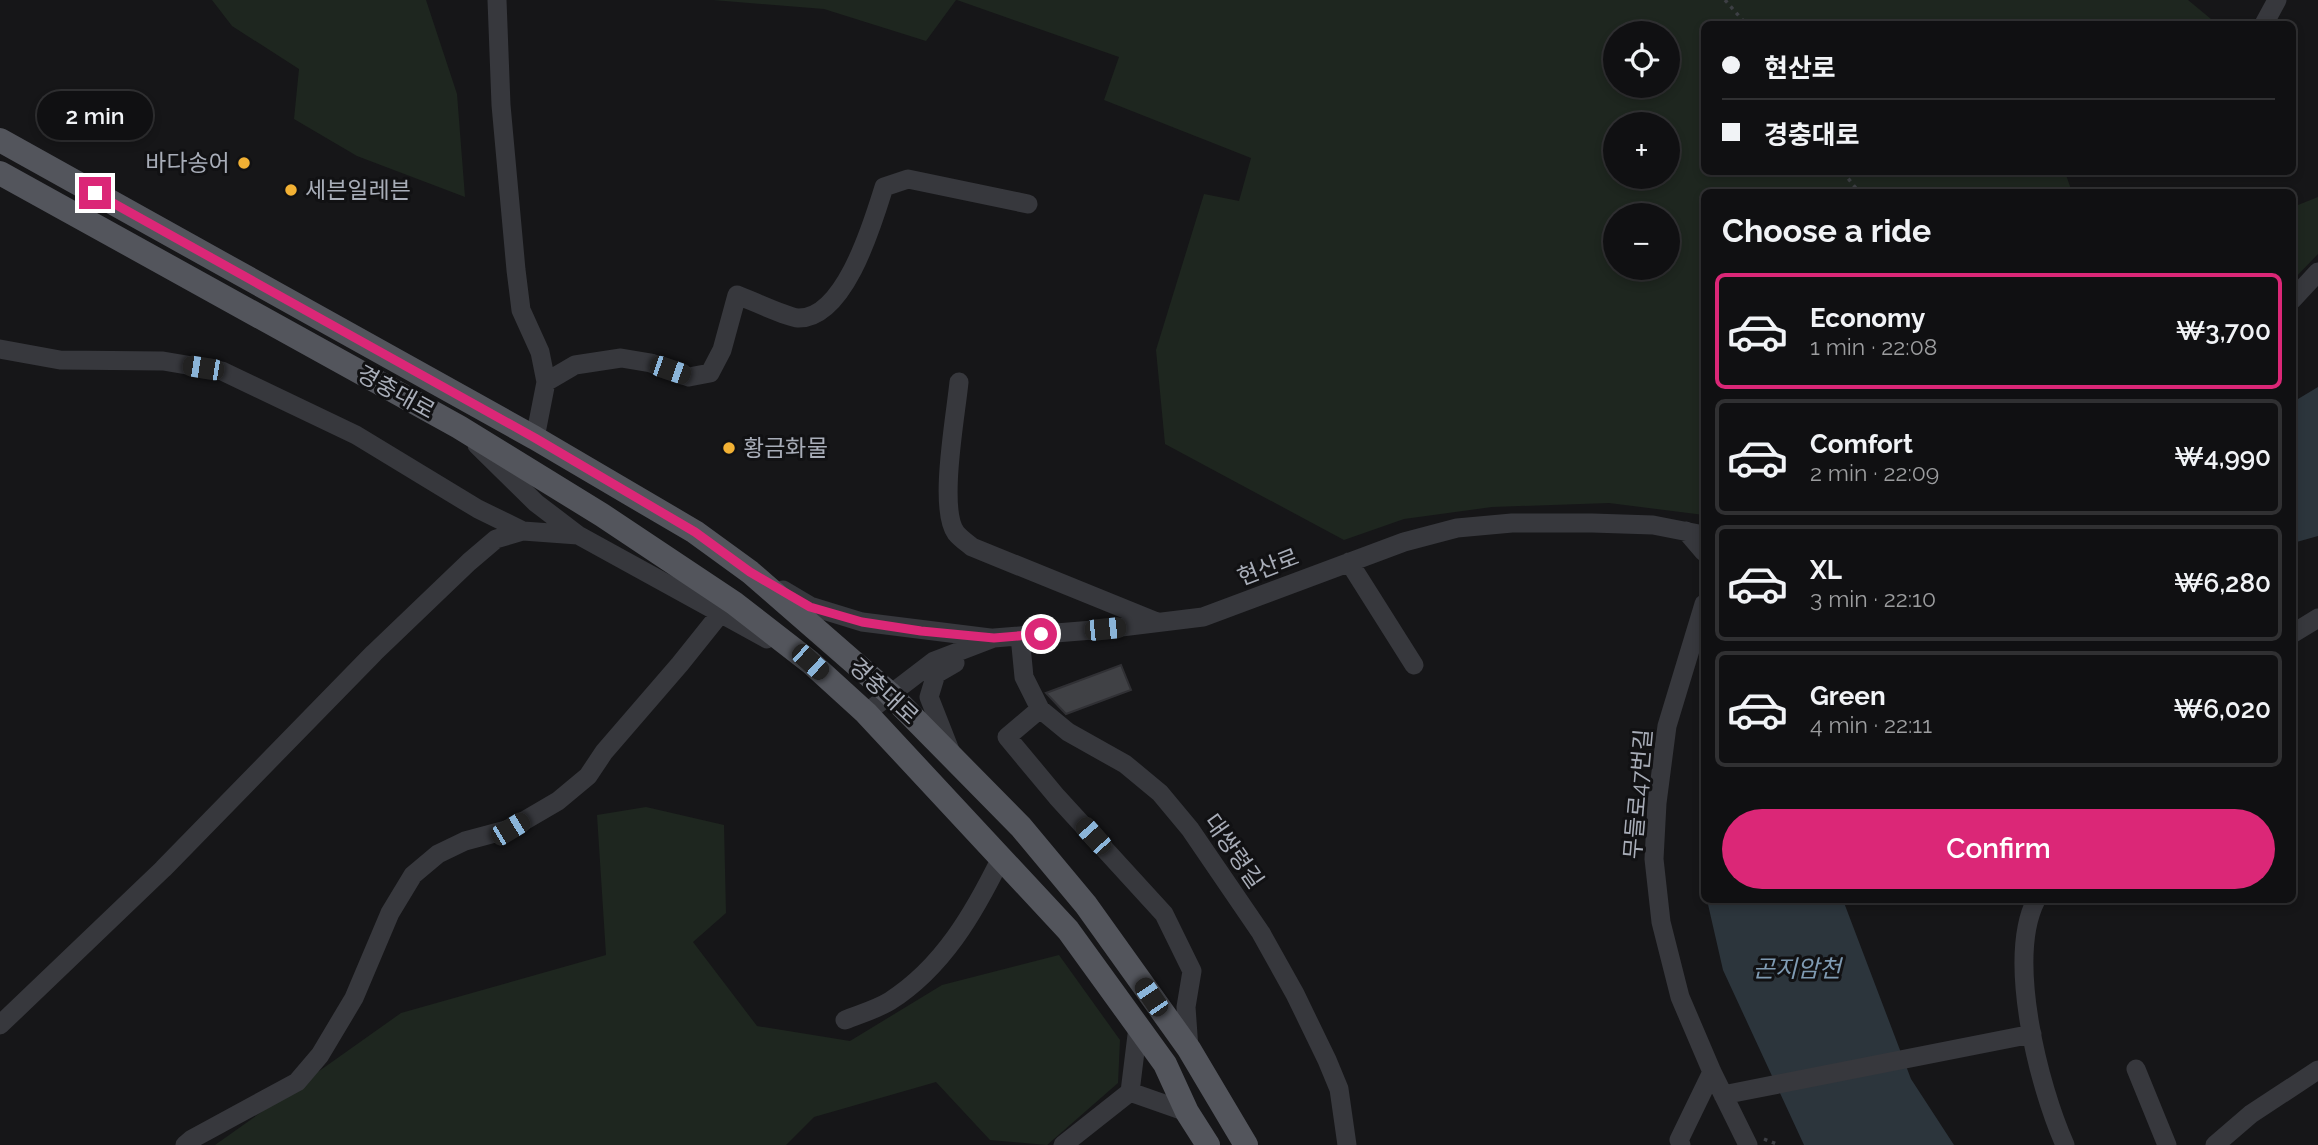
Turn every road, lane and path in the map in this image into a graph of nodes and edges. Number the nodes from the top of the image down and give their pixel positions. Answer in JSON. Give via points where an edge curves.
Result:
{"nodes":[{"id":1,"x":497,"y":0,"type":"edge"},
{"id":2,"x":1725,"y":0,"type":"edge"},
{"id":3,"x":2277,"y":0,"type":"edge"},
{"id":4,"x":1743,"y":21,"type":"edge"},
{"id":5,"x":2266,"y":21,"type":"edge"},
{"id":6,"x":0,"y":140,"type":"edge"},
{"id":7,"x":0,"y":173,"type":"edge"},
{"id":8,"x":1845,"y":175,"type":"edge"},
{"id":9,"x":1857,"y":189,"type":"edge"},
{"id":10,"x":1028,"y":204,"type":"dead end"},
{"id":11,"x":2318,"y":272,"type":"edge"},
{"id":12,"x":2296,"y":296,"type":"edge"},
{"id":13,"x":0,"y":349,"type":"edge"},
{"id":14,"x":546,"y":382,"type":"junction"},
{"id":15,"x":959,"y":382,"type":"dead end"},
{"id":16,"x":459,"y":427,"type":"junction"},
{"id":17,"x":535,"y":438,"type":"junction"},
{"id":18,"x":523,"y":531,"type":"junction"},
{"id":19,"x":1695,"y":533,"type":"edge"},
{"id":20,"x":578,"y":535,"type":"junction"},
{"id":21,"x":1349,"y":562,"type":"junction"},
{"id":22,"x":750,"y":572,"type":"junction"},
{"id":23,"x":720,"y":614,"type":"junction"},
{"id":24,"x":1701,"y":614,"type":"edge"},
{"id":25,"x":2318,"y":618,"type":"edge"},
{"id":26,"x":1161,"y":623,"type":"junction"},
{"id":27,"x":2296,"y":632,"type":"edge"},
{"id":28,"x":1020,"y":636,"type":"junction"},
{"id":29,"x":994,"y":638,"type":"junction"},
{"id":30,"x":810,"y":662,"type":"junction"},
{"id":31,"x":1414,"y":665,"type":"dead end"},
{"id":32,"x":889,"y":693,"type":"junction"},
{"id":33,"x":1040,"y":709,"type":"junction"},
{"id":34,"x":866,"y":713,"type":"junction"},
{"id":35,"x":953,"y":758,"type":"junction"},
{"id":36,"x":1001,"y":858,"type":"junction"},
{"id":37,"x":2034,"y":903,"type":"edge"},
{"id":38,"x":845,"y":1020,"type":"dead end"},
{"id":39,"x":0,"y":1025,"type":"edge"},
{"id":40,"x":1138,"y":1027,"type":"junction"},
{"id":41,"x":2026,"y":1035,"type":"junction"},
{"id":42,"x":1189,"y":1049,"type":"junction"},
{"id":43,"x":2136,"y":1069,"type":"dead end"},
{"id":44,"x":2318,"y":1070,"type":"edge"},
{"id":45,"x":1712,"y":1072,"type":"junction"},
{"id":46,"x":1130,"y":1092,"type":"junction"},
{"id":47,"x":1730,"y":1094,"type":"junction"},
{"id":48,"x":1187,"y":1112,"type":"junction"},
{"id":49,"x":185,"y":1145,"type":"edge"},
{"id":50,"x":1063,"y":1145,"type":"edge"},
{"id":51,"x":1208,"y":1145,"type":"edge"},
{"id":52,"x":1246,"y":1145,"type":"edge"},
{"id":53,"x":1347,"y":1145,"type":"edge"},
{"id":54,"x":1681,"y":1145,"type":"edge"},
{"id":55,"x":1748,"y":1145,"type":"edge"},
{"id":56,"x":2065,"y":1145,"type":"edge"},
{"id":57,"x":2167,"y":1145,"type":"edge"},
{"id":58,"x":2215,"y":1145,"type":"edge"}],
"edges":[{"from":1,"to":14,"type":"street","via":[[516,270],[522,310],[540,352]]},
{"from":2,"to":4,"type":"path"},
{"from":3,"to":5,"type":"street"},
{"from":6,"to":17,"type":"main road","name":"경충대로"},
{"from":7,"to":16,"type":"main road","name":"경충대로"},
{"from":8,"to":9,"type":"path"},
{"from":10,"to":14,"type":"street","via":[[908,179],[884,187],[864,248],[836,297],[815,314],[798,318],[737,295],[722,350],[710,373],[689,377],[621,358],[575,365]]},
{"from":11,"to":12,"type":"street"},
{"from":13,"to":18,"type":"street","via":[[60,359],[163,361],[222,371],[356,435]]},
{"from":14,"to":17,"type":"street"},
{"from":15,"to":26,"type":"street","via":[[947,491],[947,511],[955,532],[972,547]]},
{"from":16,"to":20,"type":"street","via":[[536,503]]},
{"from":16,"to":30,"type":"main road","name":"경충대로","via":[[734,603]]},
{"from":17,"to":22,"type":"main road","name":"경충대로","via":[[695,532]]},
{"from":18,"to":20,"type":"street"},
{"from":18,"to":39,"type":"street","via":[[496,539],[470,562]]},
{"from":19,"to":21,"type":"street","name":"현산로","via":[[1653,525],[1512,523],[1457,528]]},
{"from":20,"to":23,"type":"street"},
{"from":21,"to":26,"type":"street","name":"현산로","via":[[1203,617]]},
{"from":21,"to":31,"type":"street"},
{"from":22,"to":29,"type":"street","via":[[810,607],[862,622]]},
{"from":22,"to":32,"type":"main road","name":"경충대로"},
{"from":23,"to":30,"type":"street"},
{"from":23,"to":49,"type":"street","via":[[589,776],[510,829],[465,841],[438,854],[413,875],[390,913],[354,998],[320,1055],[297,1082]]},
{"from":24,"to":45,"type":"street","name":"무들로47번길","via":[[1667,726],[1654,859],[1661,922],[1680,997]]},
{"from":25,"to":27,"type":"street"},
{"from":26,"to":28,"type":"street","name":"현산로"},
{"from":28,"to":29,"type":"street","name":"현산로"},
{"from":28,"to":33,"type":"street","name":"대쌍령길","via":[[1024,677]]},
{"from":29,"to":32,"type":"street","name":"현산로","via":[[934,660]]},
{"from":29,"to":35,"type":"street","via":[[936,674],[929,697]]},
{"from":30,"to":34,"type":"main road","name":"경충대로"},
{"from":32,"to":34,"type":"street","name":"현산로"},
{"from":32,"to":35,"type":"main road","name":"경충대로"},
{"from":33,"to":42,"type":"street","via":[[1007,737],[1164,914],[1192,971],[1186,1007]]},
{"from":33,"to":53,"type":"street","name":"대쌍령길","via":[[1068,732],[1125,764],[1160,793],[1190,829],[1261,933],[1295,994],[1339,1089]]},
{"from":34,"to":36,"type":"main road","name":"경충대로"},
{"from":35,"to":42,"type":"main road","name":"경충대로","via":[[1021,827],[1086,905]]},
{"from":36,"to":38,"type":"street","via":[[950,946],[923,975],[889,1002]]},
{"from":36,"to":40,"type":"main road","name":"경충대로","via":[[1068,930]]},
{"from":37,"to":41,"type":"street","via":[[2024,948]]},
{"from":40,"to":46,"type":"street"},
{"from":40,"to":48,"type":"main road","name":"경충대로","via":[[1165,1064]]},
{"from":41,"to":47,"type":"street"},
{"from":41,"to":56,"type":"street"},
{"from":42,"to":52,"type":"main road","name":"경충대로"},
{"from":43,"to":57,"type":"street"},
{"from":44,"to":58,"type":"street"},
{"from":45,"to":47,"type":"street","name":"무들로47번길"},
{"from":45,"to":54,"type":"street","via":[[1679,1140]]},
{"from":46,"to":48,"type":"street"},
{"from":46,"to":50,"type":"street"},
{"from":47,"to":55,"type":"street","name":"무들로47번길"},
{"from":48,"to":51,"type":"main road","name":"경충대로"}]}
